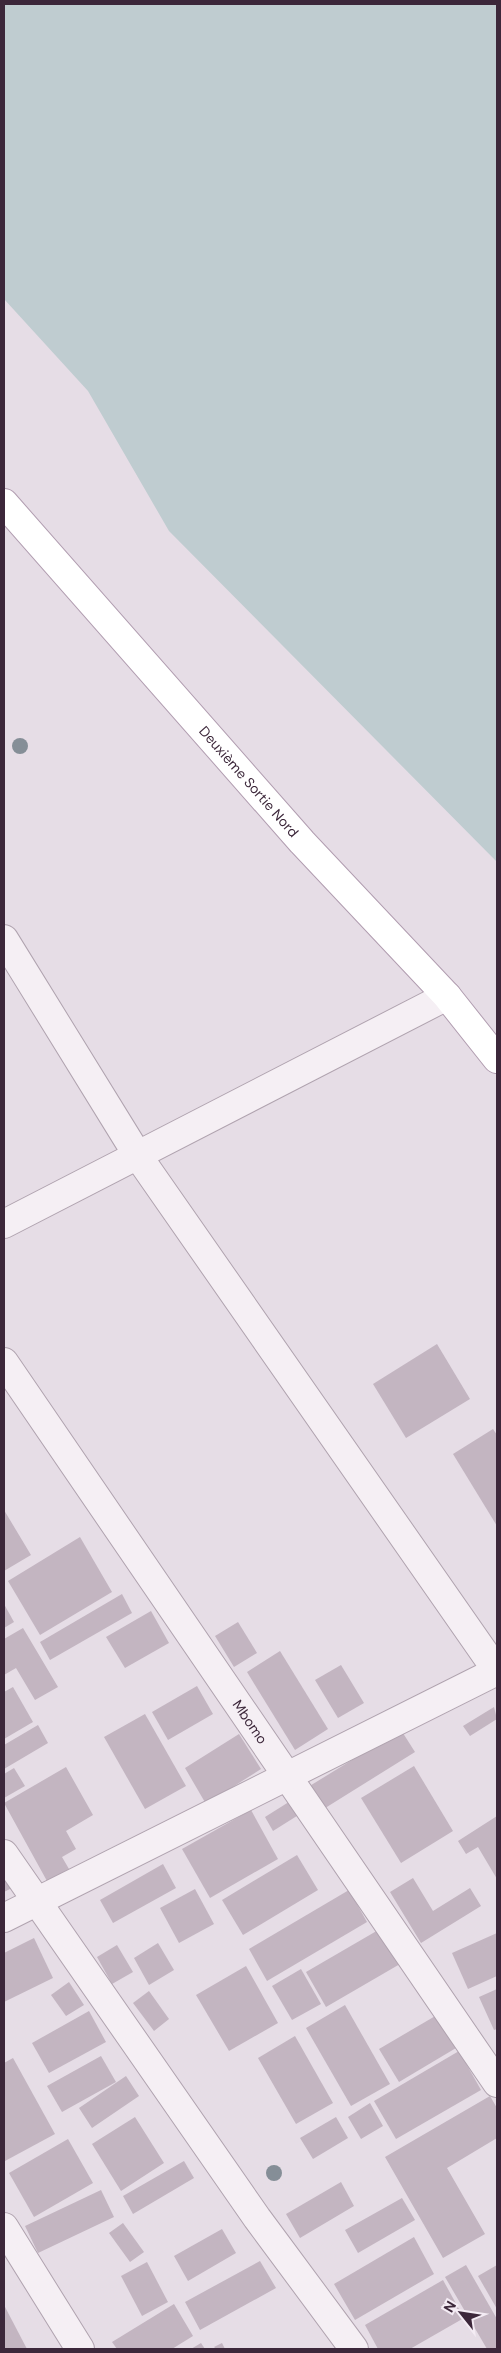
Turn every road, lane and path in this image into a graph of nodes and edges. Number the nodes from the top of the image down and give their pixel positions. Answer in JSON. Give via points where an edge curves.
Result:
{"nodes":[{"id":1,"x":4,"y":503,"type":"edge"},
{"id":2,"x":4,"y":939,"type":"edge"},
{"id":3,"x":448,"y":996,"type":"junction"},
{"id":4,"x":497,"y":1059,"type":"edge"},
{"id":5,"x":138,"y":1156,"type":"junction"},
{"id":6,"x":4,"y":1224,"type":"edge"},
{"id":7,"x":4,"y":1362,"type":"edge"},
{"id":8,"x":497,"y":1671,"type":"edge"},
{"id":9,"x":287,"y":1775,"type":"junction"},
{"id":10,"x":4,"y":1854,"type":"edge"},
{"id":11,"x":36,"y":1902,"type":"junction"},
{"id":12,"x":4,"y":1918,"type":"edge"},
{"id":13,"x":497,"y":2083,"type":"edge"},
{"id":14,"x":4,"y":2227,"type":"edge"},
{"id":15,"x":80,"y":2349,"type":"edge"},
{"id":16,"x":354,"y":2349,"type":"edge"}],
"edges":[{"from":1,"to":3,"type":"main road","name":"Deuxième Sortie Nord","via":[[302,842]]},
{"from":2,"to":5,"type":"street"},
{"from":3,"to":4,"type":"main road","name":"Deuxième Sortie Nord"},
{"from":3,"to":5,"type":"street"},
{"from":5,"to":6,"type":"street"},
{"from":5,"to":8,"type":"street"},
{"from":7,"to":9,"type":"street","name":"Mbomo"},
{"from":8,"to":9,"type":"street"},
{"from":9,"to":11,"type":"street"},
{"from":9,"to":13,"type":"street","name":"Mbomo"},
{"from":10,"to":11,"type":"street"},
{"from":11,"to":12,"type":"street"},
{"from":11,"to":16,"type":"street","via":[[257,2218]]},
{"from":14,"to":15,"type":"street"}]}
